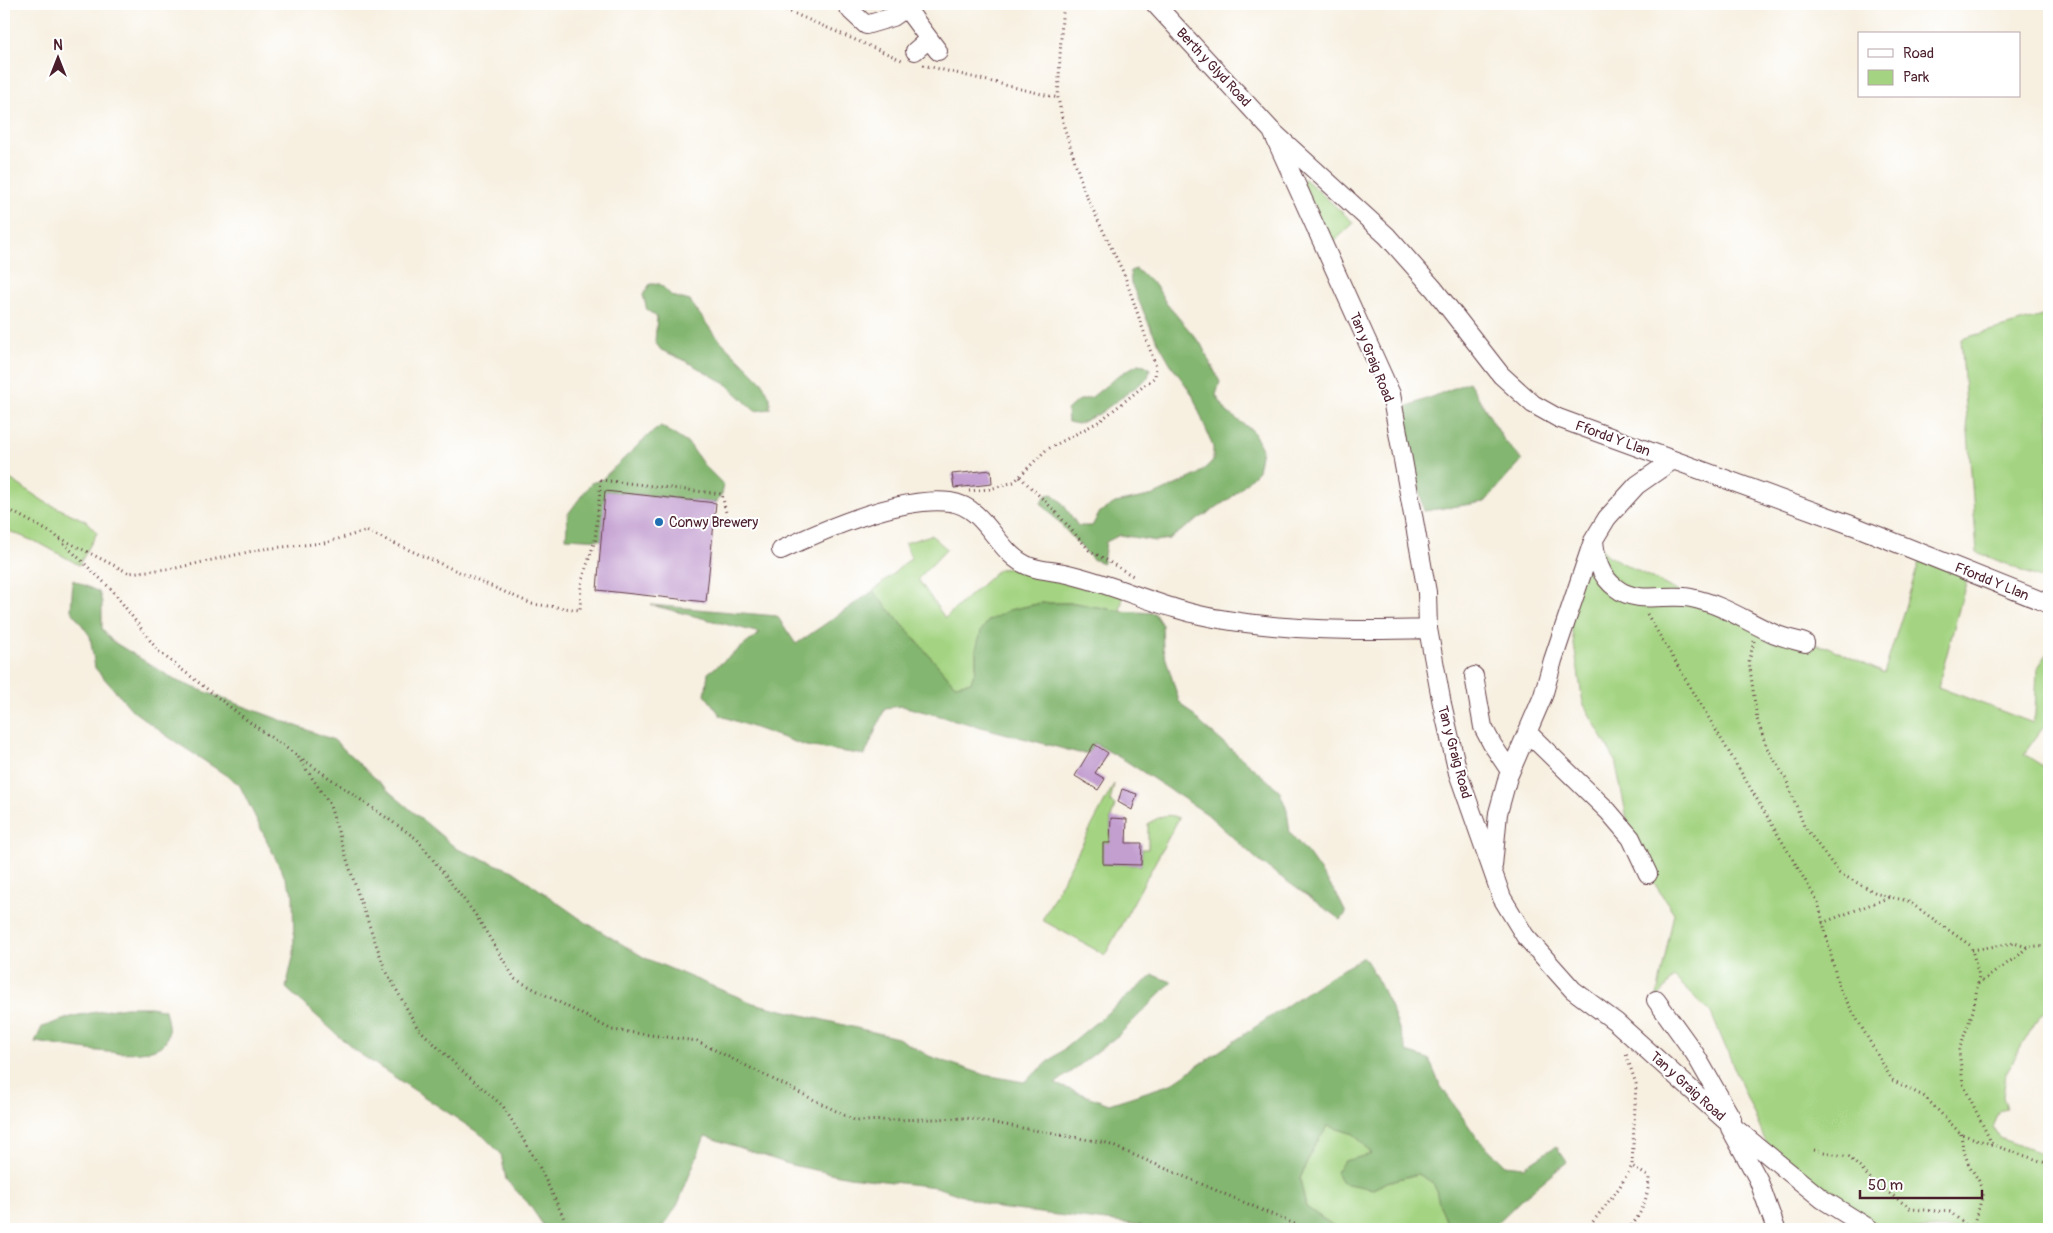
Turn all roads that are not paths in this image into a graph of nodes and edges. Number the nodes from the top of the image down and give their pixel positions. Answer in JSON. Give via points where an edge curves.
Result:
{"nodes":[{"id":1,"x":846,"y":4,"type":"edge"},
{"id":2,"x":1155,"y":4,"type":"edge"},
{"id":3,"x":915,"y":51,"type":"dead end"},
{"id":4,"x":1272,"y":131,"type":"junction"},
{"id":5,"x":1672,"y":460,"type":"junction"},
{"id":6,"x":1594,"y":541,"type":"junction"},
{"id":7,"x":781,"y":550,"type":"dead end"},
{"id":8,"x":2049,"y":604,"type":"edge"},
{"id":9,"x":1428,"y":629,"type":"junction"},
{"id":10,"x":1805,"y":643,"type":"dead end"},
{"id":11,"x":1474,"y":676,"type":"dead end"},
{"id":12,"x":1526,"y":732,"type":"junction"},
{"id":13,"x":1510,"y":770,"type":"junction"},
{"id":14,"x":1492,"y":871,"type":"junction"},
{"id":15,"x":1648,"y":874,"type":"dead end"},
{"id":16,"x":1656,"y":1000,"type":"dead end"},
{"id":17,"x":1725,"y":1120,"type":"junction"},
{"id":18,"x":1740,"y":1132,"type":"junction"},
{"id":19,"x":1776,"y":1229,"type":"edge"},
{"id":20,"x":1870,"y":1229,"type":"edge"}],
"edges":[{"from":1,"to":3,"type":"street","via":[[866,25],[893,17],[906,8],[934,45]]},
{"from":2,"to":4,"type":"street","name":"Berth y Glyd Road"},
{"from":4,"to":5,"type":"street","name":"Ffordd Y Llan","via":[[1387,236],[1434,289],[1501,375],[1533,404],[1558,418]]},
{"from":4,"to":9,"type":"street","name":"Tan y Graig Road","via":[[1391,394],[1427,592]]},
{"from":5,"to":6,"type":"street","via":[[1637,485],[1607,518]]},
{"from":5,"to":8,"type":"street","name":"Ffordd Y Llan","via":[[1854,526]]},
{"from":6,"to":10,"type":"street","via":[[1596,559],[1604,577],[1617,590],[1647,598],[1688,597],[1711,602],[1777,635]]},
{"from":6,"to":12,"type":"street","via":[[1543,696]]},
{"from":7,"to":9,"type":"street","via":[[885,509],[952,502],[977,515],[1018,561],[1178,610],[1220,619],[1295,628]]},
{"from":9,"to":14,"type":"street","name":"Tan y Graig Road","via":[[1458,773]]},
{"from":11,"to":13,"type":"street","via":[[1484,727]]},
{"from":12,"to":13,"type":"street"},
{"from":12,"to":15,"type":"street","via":[[1608,810],[1631,838]]},
{"from":13,"to":14,"type":"street","via":[[1498,814]]},
{"from":14,"to":17,"type":"street","name":"Tan y Graig Road","via":[[1502,898],[1525,936],[1573,990],[1616,1022]]},
{"from":16,"to":18,"type":"street","via":[[1695,1054]]},
{"from":17,"to":18,"type":"street","name":"Tan y Graig Road"},
{"from":17,"to":19,"type":"street","via":[[1758,1179]]},
{"from":18,"to":20,"type":"street","name":"Tan y Graig Road","via":[[1822,1199]]}]}
